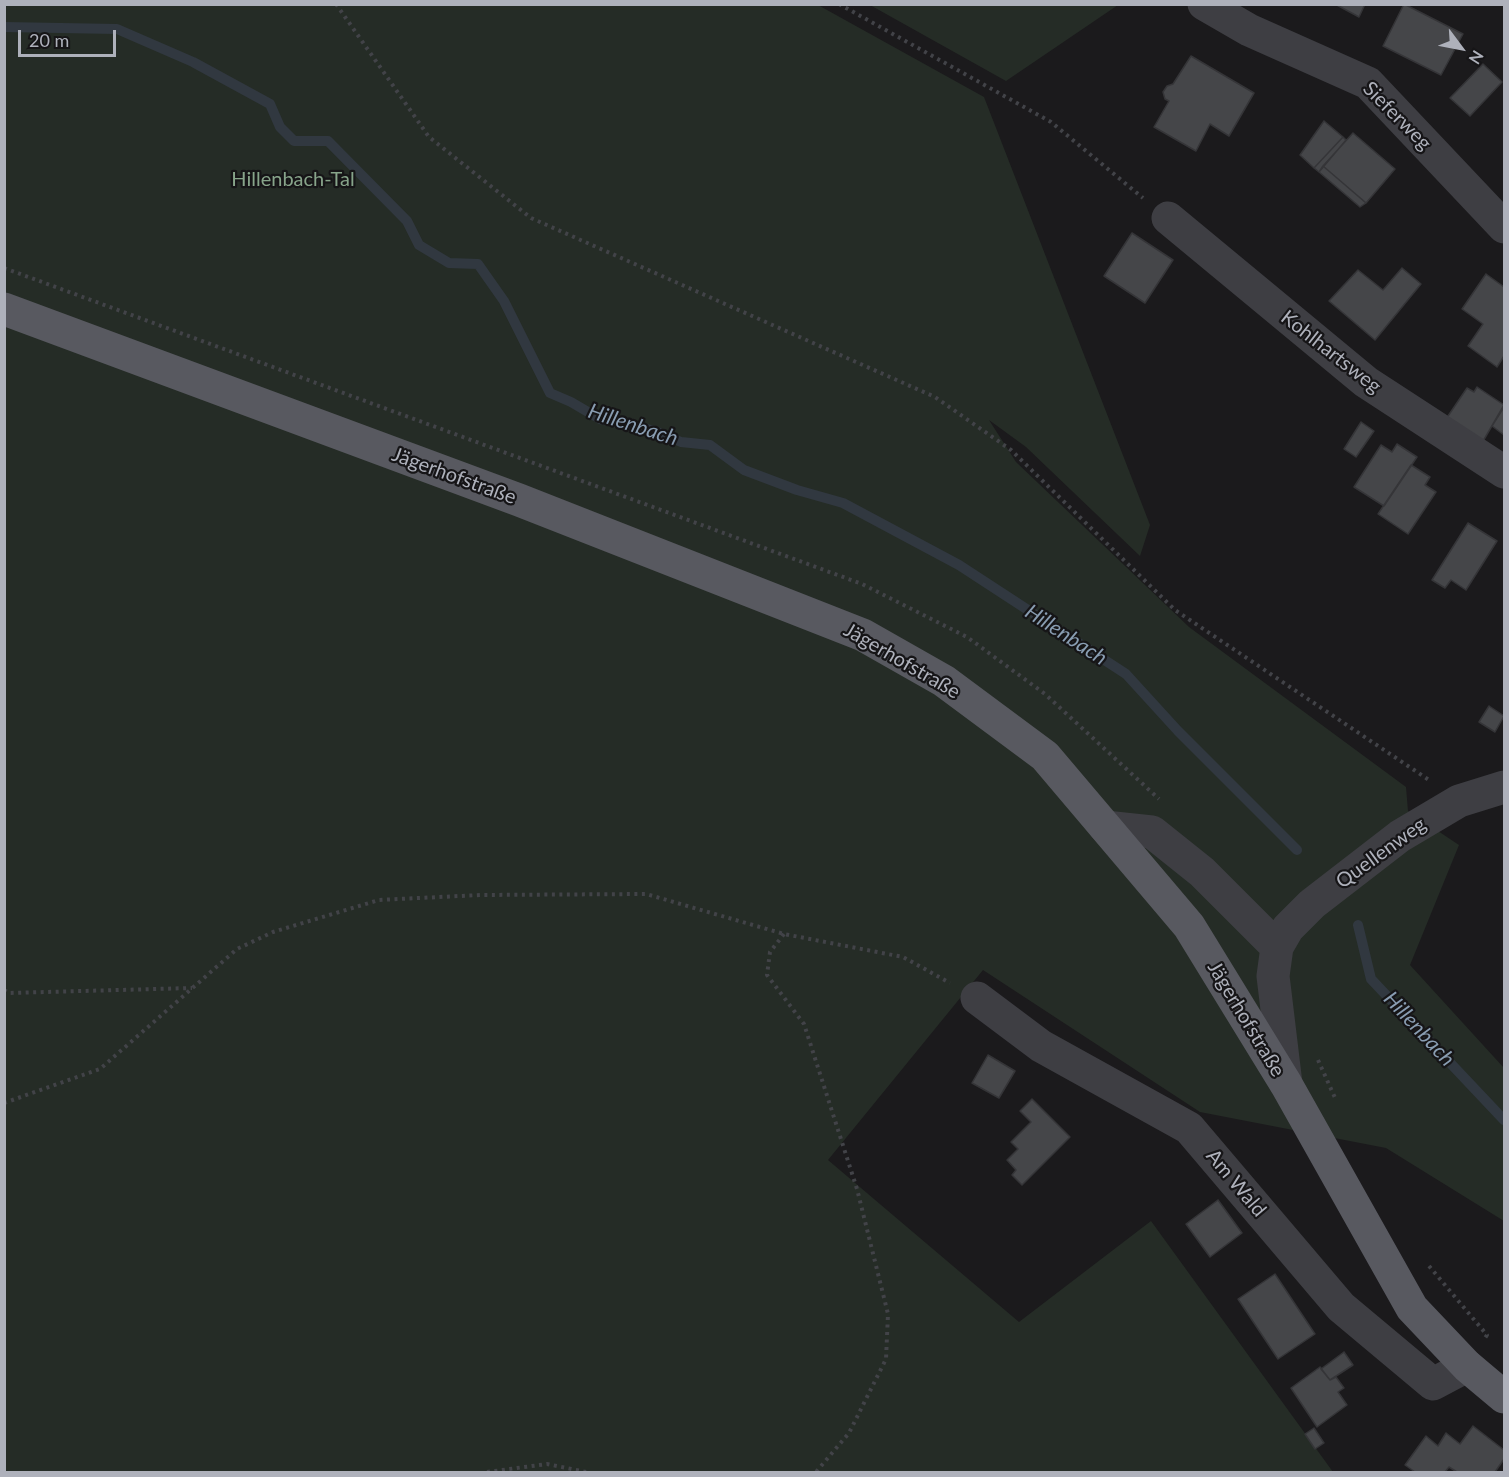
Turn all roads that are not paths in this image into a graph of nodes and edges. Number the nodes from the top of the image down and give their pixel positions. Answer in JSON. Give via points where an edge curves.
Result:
{"nodes":[{"id":1,"x":1204,"y":4,"type":"edge"},
{"id":2,"x":1168,"y":218,"type":"road end"},
{"id":3,"x":1504,"y":226,"type":"edge"},
{"id":4,"x":4,"y":309,"type":"edge"},
{"id":5,"x":1504,"y":472,"type":"edge"},
{"id":6,"x":1504,"y":787,"type":"edge"},
{"id":7,"x":1105,"y":826,"type":"junction"},
{"id":8,"x":1276,"y":947,"type":"junction"},
{"id":9,"x":977,"y":998,"type":"road end"},
{"id":10,"x":1286,"y":1084,"type":"junction"},
{"id":11,"x":1467,"y":1366,"type":"junction"},
{"id":12,"x":1504,"y":1397,"type":"edge"}],
"edges":[{"from":1,"to":3,"type":"street","name":"Sieferweg","via":[[1249,30],[1368,83]]},
{"from":2,"to":5,"type":"street","name":"Kohlhartsweg","via":[[1366,382]]},
{"from":4,"to":7,"type":"main road","name":"Jägerhofstraße","via":[[519,500],[863,635],[944,681],[1045,756]]},
{"from":6,"to":8,"type":"street","name":"Quellenweg","via":[[1459,801],[1400,836],[1312,904]]},
{"from":7,"to":8,"type":"street","via":[[1152,831],[1202,872]]},
{"from":7,"to":10,"type":"main road","name":"Jägerhofstraße","via":[[1190,926]]},
{"from":8,"to":10,"type":"street","name":"Quellenweg","via":[[1273,976]]},
{"from":9,"to":11,"type":"street","name":"Am Wald","via":[[1041,1046],[1190,1128],[1341,1307],[1433,1384]]},
{"from":10,"to":11,"type":"main road","name":"Jägerhofstraße","via":[[1412,1308]]},
{"from":11,"to":12,"type":"main road","name":"Jägerhofstraße"}]}
